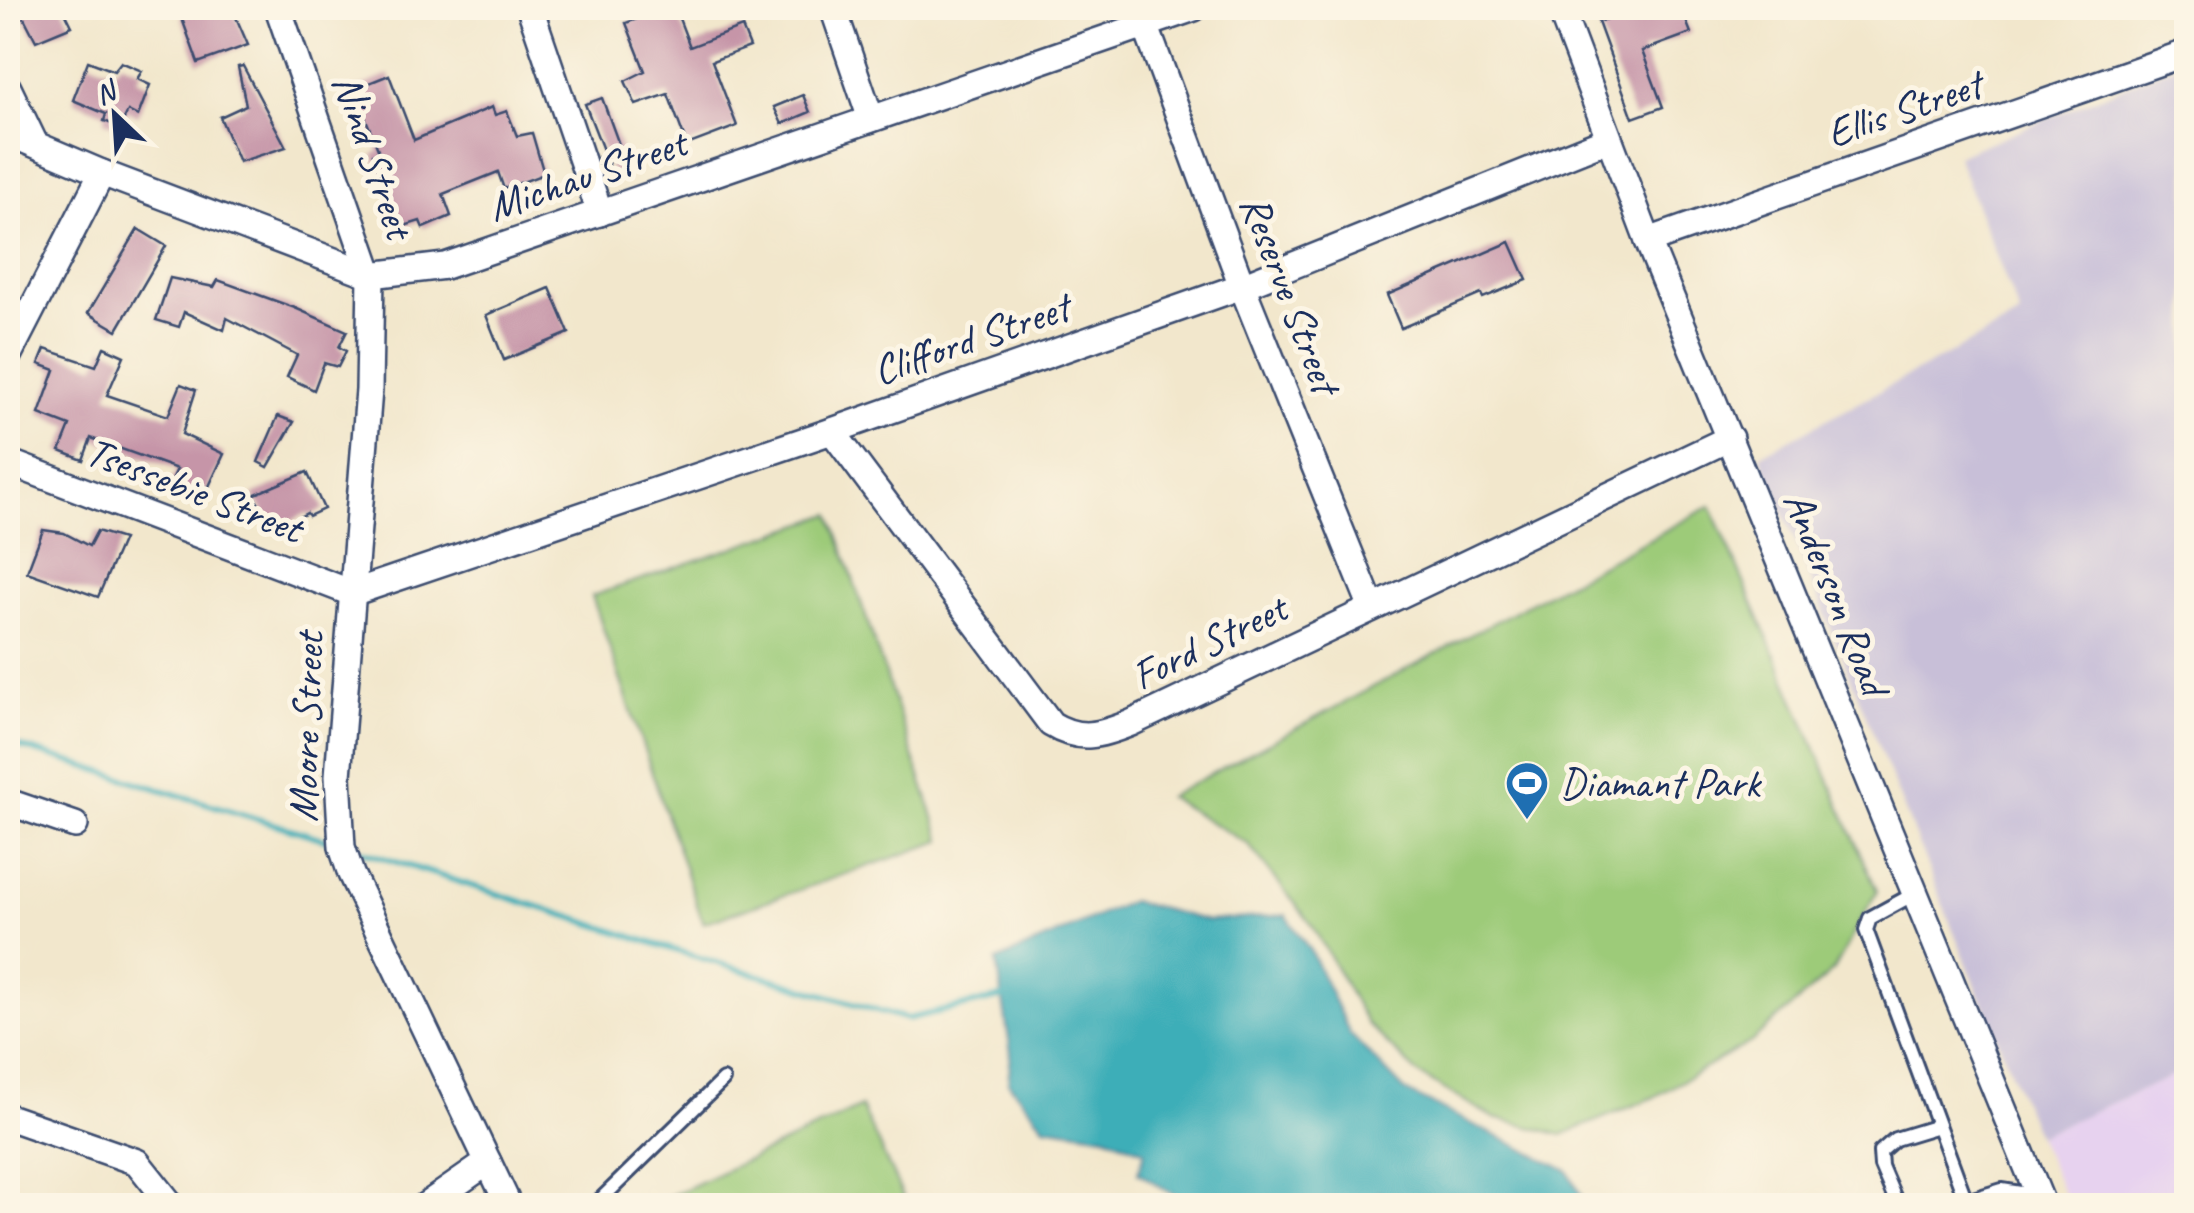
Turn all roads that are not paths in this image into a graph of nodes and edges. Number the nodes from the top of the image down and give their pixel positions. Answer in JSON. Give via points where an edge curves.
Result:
{"nodes":[{"id":1,"x":278,"y":8,"type":"edge"},
{"id":2,"x":530,"y":8,"type":"edge"},
{"id":3,"x":832,"y":8,"type":"edge"},
{"id":4,"x":1194,"y":8,"type":"edge"},
{"id":5,"x":1560,"y":8,"type":"edge"},
{"id":6,"x":1142,"y":16,"type":"edge"},
{"id":7,"x":2186,"y":54,"type":"edge"},
{"id":8,"x":8,"y":88,"type":"edge"},
{"id":9,"x":871,"y":119,"type":"junction"},
{"id":10,"x":8,"y":134,"type":"edge"},
{"id":11,"x":1608,"y":139,"type":"junction"},
{"id":12,"x":35,"y":144,"type":"junction"},
{"id":13,"x":102,"y":173,"type":"junction"},
{"id":14,"x":600,"y":212,"type":"junction"},
{"id":15,"x":1648,"y":240,"type":"junction"},
{"id":16,"x":372,"y":275,"type":"junction"},
{"id":17,"x":1242,"y":286,"type":"junction"},
{"id":18,"x":8,"y":356,"type":"edge"},
{"id":19,"x":832,"y":431,"type":"junction"},
{"id":20,"x":1730,"y":438,"type":"junction"},
{"id":21,"x":8,"y":462,"type":"edge"},
{"id":22,"x":352,"y":593,"type":"junction"},
{"id":23,"x":1372,"y":608,"type":"junction"},
{"id":24,"x":8,"y":802,"type":"edge"},
{"id":25,"x":75,"y":824,"type":"dead end"},
{"id":26,"x":1914,"y":894,"type":"junction"},
{"id":27,"x":723,"y":1080,"type":"dead end"},
{"id":28,"x":8,"y":1118,"type":"edge"},
{"id":29,"x":1938,"y":1126,"type":"junction"},
{"id":30,"x":488,"y":1162,"type":"junction"},
{"id":31,"x":2041,"y":1201,"type":"edge"},
{"id":32,"x":1966,"y":1202,"type":"edge"},
{"id":33,"x":172,"y":1206,"type":"edge"},
{"id":34,"x":425,"y":1206,"type":"edge"},
{"id":35,"x":509,"y":1206,"type":"edge"},
{"id":36,"x":594,"y":1206,"type":"edge"},
{"id":37,"x":1898,"y":1206,"type":"edge"},
{"id":38,"x":1950,"y":1206,"type":"edge"}],
"edges":[{"from":1,"to":16,"type":"street","name":"Nind Street"},
{"from":2,"to":14,"type":"street"},
{"from":3,"to":9,"type":"street"},
{"from":4,"to":6,"type":"street","name":"Michau Street"},
{"from":5,"to":11,"type":"street","name":"Anderson Road"},
{"from":6,"to":9,"type":"street","name":"Michau Street"},
{"from":6,"to":17,"type":"street","name":"Reserve Street"},
{"from":7,"to":15,"type":"street","name":"Ellis Street"},
{"from":8,"to":12,"type":"street"},
{"from":9,"to":14,"type":"street","name":"Michau Street"},
{"from":10,"to":12,"type":"street","name":"Michau Street"},
{"from":11,"to":15,"type":"street","name":"Anderson Road"},
{"from":11,"to":17,"type":"street","name":"Clifford Street"},
{"from":12,"to":13,"type":"street","name":"Michau Street"},
{"from":13,"to":16,"type":"street","name":"Michau Street"},
{"from":13,"to":18,"type":"street"},
{"from":14,"to":16,"type":"street","name":"Michau Street","via":[[445,266]]},
{"from":15,"to":20,"type":"street","name":"Anderson Road"},
{"from":16,"to":22,"type":"street","name":"Moore Street"},
{"from":17,"to":19,"type":"street","name":"Clifford Street"},
{"from":17,"to":23,"type":"street","name":"Reserve Street"},
{"from":19,"to":22,"type":"street","name":"Clifford Street"},
{"from":19,"to":23,"type":"street","name":"Ford Street","via":[[1050,724],[1066,734],[1087,738],[1131,723]]},
{"from":20,"to":23,"type":"street","name":"Ford Street"},
{"from":20,"to":26,"type":"street","name":"Anderson Road"},
{"from":21,"to":22,"type":"street","name":"Tsessebie Street"},
{"from":22,"to":30,"type":"street","name":"Moore Street","via":[[338,776],[342,847]]},
{"from":24,"to":25,"type":"street"},
{"from":26,"to":29,"type":"lane","via":[[1870,918],[1866,930]]},
{"from":26,"to":31,"type":"street","name":"Anderson Road"},
{"from":27,"to":36,"type":"lane"},
{"from":28,"to":33,"type":"street","via":[[137,1162]]},
{"from":29,"to":32,"type":"lane"},
{"from":29,"to":37,"type":"lane","via":[[1895,1139],[1880,1152]]},
{"from":30,"to":34,"type":"street"},
{"from":30,"to":35,"type":"street","name":"Moore Street"},
{"from":31,"to":32,"type":"lane","via":[[2002,1190]]},
{"from":32,"to":38,"type":"lane"}]}
